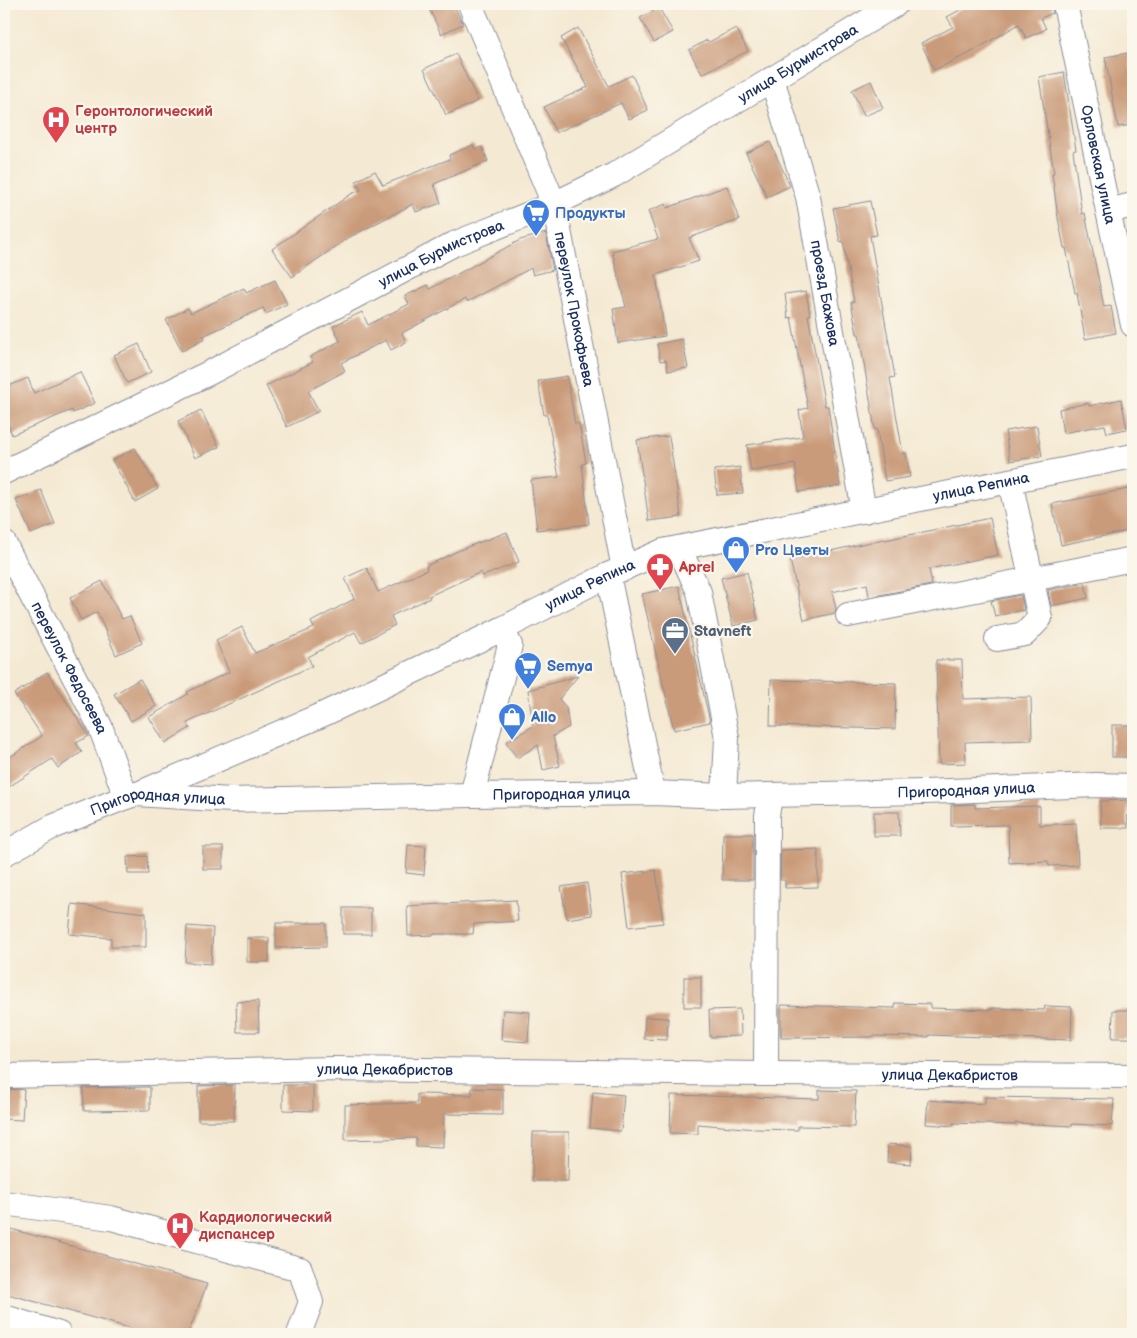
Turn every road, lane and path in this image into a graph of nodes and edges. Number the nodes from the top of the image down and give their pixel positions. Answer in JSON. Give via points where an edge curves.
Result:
{"nodes":[{"id":1,"x":470,"y":4,"type":"edge"},
{"id":2,"x":896,"y":4,"type":"edge"},
{"id":3,"x":1065,"y":4,"type":"edge"},
{"id":4,"x":772,"y":79,"type":"junction"},
{"id":5,"x":554,"y":204,"type":"junction"},
{"id":6,"x":1133,"y":205,"type":"edge"},
{"id":7,"x":1108,"y":211,"type":"junction"},
{"id":8,"x":1133,"y":325,"type":"edge"},
{"id":9,"x":1133,"y":456,"type":"edge"},
{"id":10,"x":4,"y":472,"type":"edge"},
{"id":11,"x":1010,"y":481,"type":"junction"},
{"id":12,"x":864,"y":511,"type":"junction"},
{"id":13,"x":4,"y":543,"type":"edge"},
{"id":14,"x":678,"y":548,"type":"junction"},
{"id":15,"x":1133,"y":559,"type":"edge"},
{"id":16,"x":616,"y":572,"type":"junction"},
{"id":17,"x":1032,"y":580,"type":"junction"},
{"id":18,"x":848,"y":615,"type":"dead end"},
{"id":19,"x":502,"y":630,"type":"junction"},
{"id":20,"x":997,"y":639,"type":"dead end"},
{"id":21,"x":1133,"y":786,"type":"edge"},
{"id":22,"x":652,"y":793,"type":"junction"},
{"id":23,"x":472,"y":794,"type":"junction"},
{"id":24,"x":131,"y":795,"type":"junction"},
{"id":25,"x":724,"y":796,"type":"junction"},
{"id":26,"x":770,"y":796,"type":"junction"},
{"id":27,"x":4,"y":854,"type":"edge"},
{"id":28,"x":766,"y":1074,"type":"junction"},
{"id":29,"x":4,"y":1076,"type":"edge"},
{"id":30,"x":1133,"y":1076,"type":"edge"},
{"id":31,"x":4,"y":1203,"type":"edge"},
{"id":32,"x":4,"y":1317,"type":"edge"},
{"id":33,"x":59,"y":1334,"type":"edge"},
{"id":34,"x":299,"y":1334,"type":"edge"}],
"edges":[{"from":1,"to":5,"type":"street","name":"переулок Прокофьева"},
{"from":2,"to":4,"type":"street","name":"улица Бурмистрова"},
{"from":3,"to":7,"type":"street","name":"Орловская улица"},
{"from":4,"to":5,"type":"street","name":"улица Бурмистрова","via":[[614,175]]},
{"from":4,"to":12,"type":"street","name":"проезд Бажова","via":[[808,197]]},
{"from":5,"to":10,"type":"street","name":"улица Бурмистрова","via":[[454,244],[211,372]]},
{"from":5,"to":16,"type":"street","name":"переулок Прокофьева"},
{"from":6,"to":7,"type":"street"},
{"from":7,"to":8,"type":"street","name":"Орловская улица"},
{"from":9,"to":11,"type":"street","name":"улица Репина"},
{"from":11,"to":12,"type":"street","name":"улица Репина"},
{"from":11,"to":17,"type":"street"},
{"from":12,"to":14,"type":"street","name":"улица Репина"},
{"from":13,"to":24,"type":"street","name":"переулок Федосеева","via":[[100,726]]},
{"from":14,"to":16,"type":"street","name":"улица Репина","via":[[663,551]]},
{"from":14,"to":25,"type":"street","via":[[699,592],[727,738]]},
{"from":15,"to":17,"type":"street"},
{"from":16,"to":19,"type":"street","name":"улица Репина"},
{"from":16,"to":22,"type":"street","name":"переулок Прокофьева"},
{"from":17,"to":18,"type":"street"},
{"from":17,"to":20,"type":"street","via":[[1040,618],[1025,634]]},
{"from":19,"to":23,"type":"street","via":[[510,645]]},
{"from":19,"to":24,"type":"street","name":"улица Репина","via":[[326,713]]},
{"from":21,"to":26,"type":"street","name":"Пригородная улица"},
{"from":22,"to":23,"type":"street","name":"Пригородная улица"},
{"from":22,"to":25,"type":"street","name":"Пригородная улица"},
{"from":23,"to":24,"type":"street","name":"Пригородная улица","via":[[231,800]]},
{"from":24,"to":27,"type":"street","name":"Пригородная улица","via":[[52,827]]},
{"from":25,"to":26,"type":"street","name":"Пригородная улица"},
{"from":26,"to":28,"type":"street","via":[[767,816]]},
{"from":28,"to":29,"type":"street","name":"улица Декабристов","via":[[335,1069]]},
{"from":28,"to":30,"type":"street","name":"улица Декабристов"},
{"from":31,"to":34,"type":"street","via":[[111,1218],[300,1269],[311,1302]]},
{"from":32,"to":33,"type":"street"}]}
